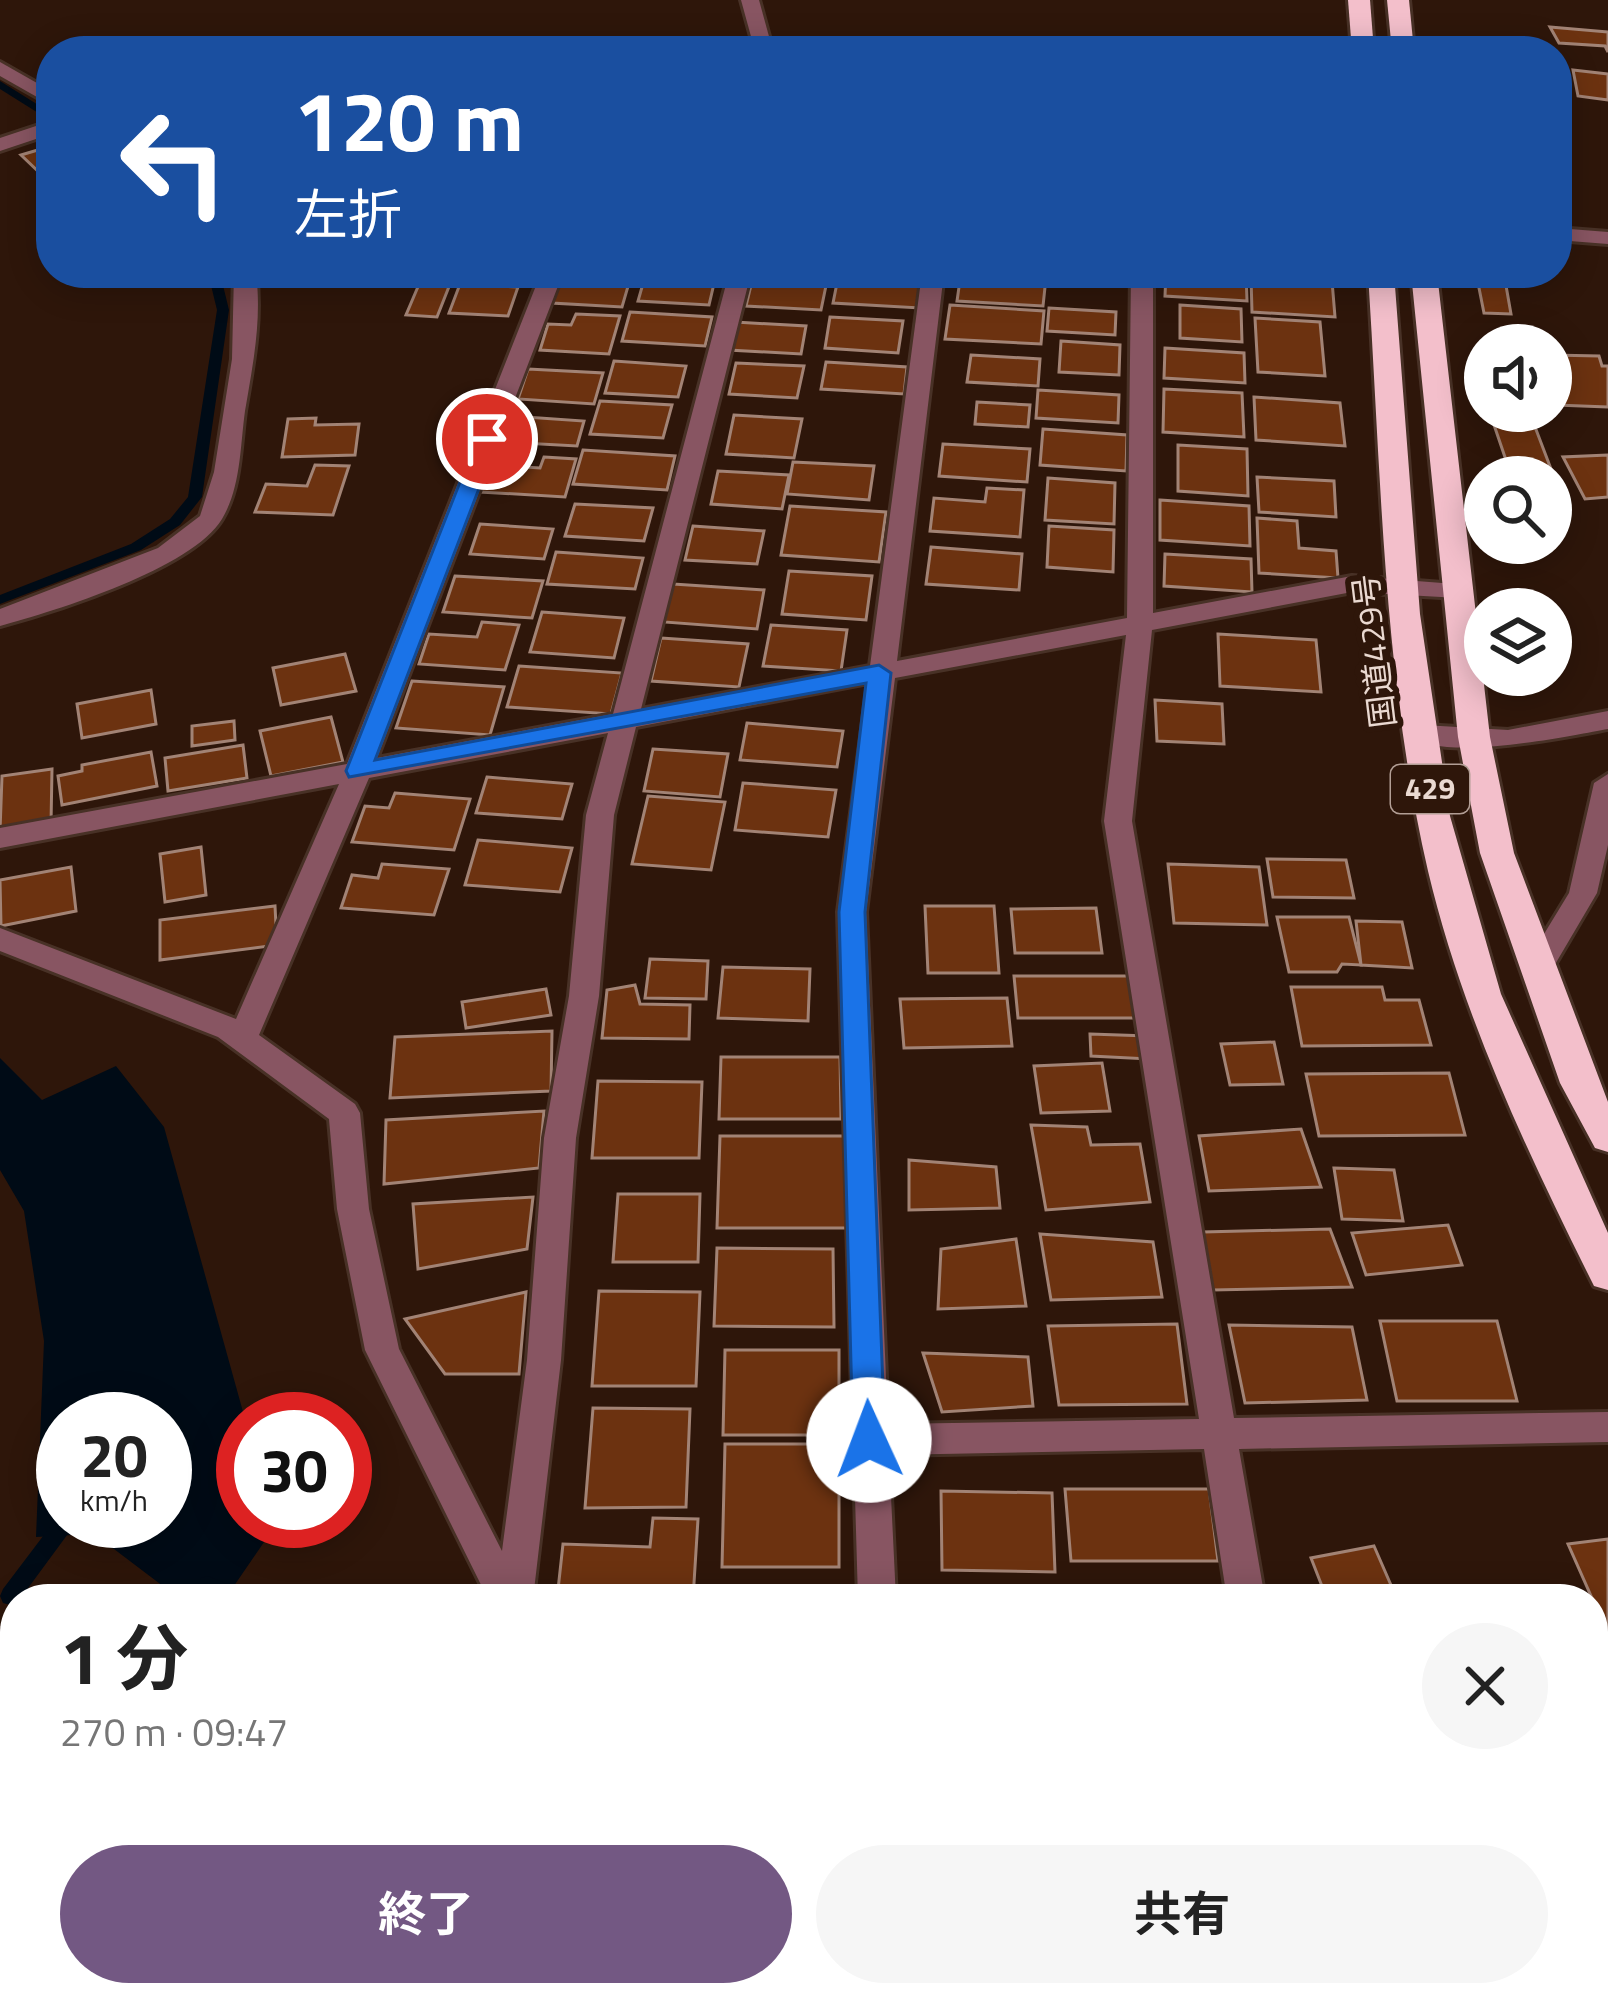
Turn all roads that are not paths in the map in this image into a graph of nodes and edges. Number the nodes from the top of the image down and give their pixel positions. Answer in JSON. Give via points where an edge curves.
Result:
{"nodes":[{"id":1,"x":749,"y":0,"type":"edge"},
{"id":2,"x":1359,"y":0,"type":"edge"},
{"id":3,"x":1398,"y":0,"type":"edge"},
{"id":4,"x":760,"y":36,"type":"edge"},
{"id":5,"x":1363,"y":36,"type":"edge"},
{"id":6,"x":1402,"y":36,"type":"edge"},
{"id":7,"x":0,"y":68,"type":"edge"},
{"id":8,"x":36,"y":90,"type":"edge"},
{"id":9,"x":36,"y":132,"type":"edge"},
{"id":10,"x":0,"y":145,"type":"edge"},
{"id":11,"x":1572,"y":235,"type":"edge"},
{"id":12,"x":1608,"y":238,"type":"edge"},
{"id":13,"x":248,"y":288,"type":"edge"},
{"id":14,"x":546,"y":288,"type":"edge"},
{"id":15,"x":736,"y":288,"type":"edge"},
{"id":16,"x":931,"y":288,"type":"edge"},
{"id":17,"x":1142,"y":288,"type":"edge"},
{"id":18,"x":1382,"y":288,"type":"edge"},
{"id":19,"x":1426,"y":288,"type":"edge"},
{"id":20,"x":1404,"y":586,"type":"junction"},
{"id":21,"x":1459,"y":590,"type":"junction"},
{"id":22,"x":0,"y":618,"type":"edge"},
{"id":23,"x":1140,"y":624,"type":"junction"},
{"id":24,"x":879,"y":673,"type":"junction"},
{"id":25,"x":627,"y":720,"type":"junction"},
{"id":26,"x":1608,"y":720,"type":"edge"},
{"id":27,"x":1423,"y":734,"type":"junction"},
{"id":28,"x":1474,"y":737,"type":"junction"},
{"id":29,"x":358,"y":771,"type":"junction"},
{"id":30,"x":1608,"y":783,"type":"edge"},
{"id":31,"x":0,"y":838,"type":"edge"},
{"id":32,"x":0,"y":939,"type":"edge"},
{"id":33,"x":1537,"y":970,"type":"junction"},
{"id":34,"x":242,"y":1040,"type":"junction"},
{"id":35,"x":1608,"y":1137,"type":"edge"},
{"id":36,"x":1608,"y":1274,"type":"edge"},
{"id":37,"x":1608,"y":1427,"type":"edge"},
{"id":38,"x":1216,"y":1431,"type":"junction"},
{"id":39,"x":869,"y":1440,"type":"junction"},
{"id":40,"x":503,"y":1584,"type":"edge"},
{"id":41,"x":513,"y":1584,"type":"edge"},
{"id":42,"x":876,"y":1584,"type":"edge"},
{"id":43,"x":1243,"y":1584,"type":"edge"}],
"edges":[{"from":1,"to":4,"type":"street"},
{"from":2,"to":5,"type":"highway"},
{"from":3,"to":6,"type":"highway"},
{"from":7,"to":8,"type":"street"},
{"from":9,"to":10,"type":"street"},
{"from":11,"to":12,"type":"street"},
{"from":13,"to":22,"type":"street","via":[[238,388],[217,502],[204,528],[175,549]]},
{"from":14,"to":29,"type":"street"},
{"from":15,"to":25,"type":"street"},
{"from":16,"to":24,"type":"street"},
{"from":17,"to":23,"type":"street"},
{"from":18,"to":20,"type":"highway","name":"国道429号","number":"429"},
{"from":19,"to":21,"type":"highway","number":"429"},
{"from":20,"to":21,"type":"street"},
{"from":20,"to":23,"type":"street","via":[[1352,584]]},
{"from":20,"to":27,"type":"highway","name":"国道429号","number":"429"},
{"from":21,"to":28,"type":"highway","number":"429"},
{"from":23,"to":24,"type":"street"},
{"from":23,"to":38,"type":"street","via":[[1118,821]]},
{"from":24,"to":25,"type":"street"},
{"from":24,"to":39,"type":"street","via":[[852,912]]},
{"from":25,"to":29,"type":"street"},
{"from":25,"to":41,"type":"street","via":[[600,815]]},
{"from":26,"to":28,"type":"street","via":[[1508,739]]},
{"from":27,"to":28,"type":"street"},
{"from":27,"to":36,"type":"highway","name":"国道429号","number":"429","via":[[1433,817],[1493,1021]]},
{"from":28,"to":33,"type":"highway","number":"429","via":[[1497,853]]},
{"from":29,"to":31,"type":"street"},
{"from":29,"to":34,"type":"street"},
{"from":30,"to":33,"type":"street","via":[[1583,893]]},
{"from":32,"to":34,"type":"street"},
{"from":33,"to":35,"type":"highway","number":"429"},
{"from":34,"to":40,"type":"street","via":[[344,1113],[352,1209],[382,1350]]},
{"from":37,"to":38,"type":"street"},
{"from":38,"to":39,"type":"street"},
{"from":38,"to":43,"type":"street"},
{"from":39,"to":42,"type":"street"}]}
